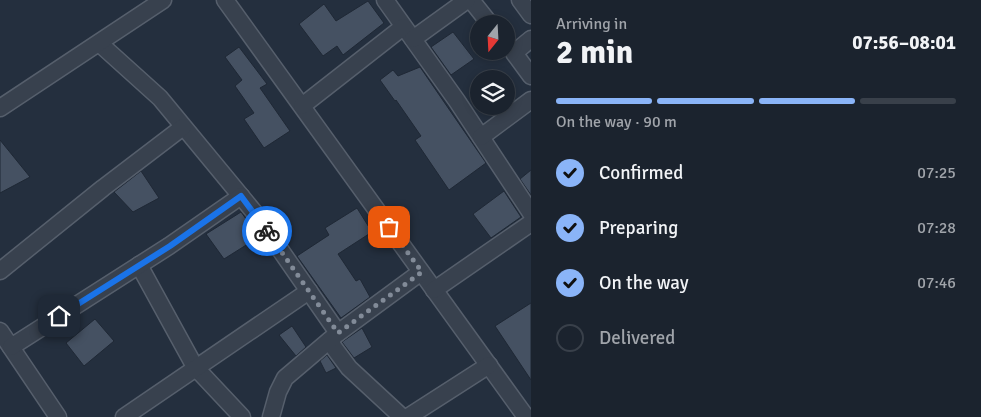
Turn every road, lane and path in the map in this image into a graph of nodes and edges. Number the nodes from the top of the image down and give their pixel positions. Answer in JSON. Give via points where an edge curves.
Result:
{"nodes":[{"id":1,"x":163,"y":0,"type":"edge"},
{"id":2,"x":225,"y":0,"type":"edge"},
{"id":3,"x":385,"y":0,"type":"edge"},
{"id":4,"x":467,"y":0,"type":"edge"},
{"id":5,"x":471,"y":0,"type":"edge"},
{"id":6,"x":520,"y":0,"type":"edge"},
{"id":7,"x":448,"y":6,"type":"edge"},
{"id":8,"x":483,"y":15,"type":"edge"},
{"id":9,"x":531,"y":15,"type":"edge"},
{"id":10,"x":408,"y":33,"type":"junction"},
{"id":11,"x":531,"y":39,"type":"edge"},
{"id":12,"x":99,"y":43,"type":"junction"},
{"id":13,"x":515,"y":46,"type":"edge"},
{"id":14,"x":515,"y":55,"type":"edge"},
{"id":15,"x":531,"y":76,"type":"edge"},
{"id":16,"x":531,"y":100,"type":"edge"},
{"id":17,"x":302,"y":106,"type":"junction"},
{"id":18,"x":0,"y":108,"type":"edge"},
{"id":19,"x":183,"y":127,"type":"junction"},
{"id":20,"x":481,"y":137,"type":"junction"},
{"id":21,"x":241,"y":196,"type":"junction"},
{"id":22,"x":531,"y":213,"type":"edge"},
{"id":23,"x":531,"y":223,"type":"edge"},
{"id":24,"x":139,"y":265,"type":"junction"},
{"id":25,"x":0,"y":271,"type":"edge"},
{"id":26,"x":422,"y":272,"type":"junction"},
{"id":27,"x":434,"y":290,"type":"junction"},
{"id":28,"x":308,"y":291,"type":"junction"},
{"id":29,"x":0,"y":331,"type":"edge"},
{"id":30,"x":333,"y":337,"type":"junction"},
{"id":31,"x":11,"y":347,"type":"junction"},
{"id":32,"x":489,"y":365,"type":"junction"},
{"id":33,"x":196,"y":368,"type":"junction"},
{"id":34,"x":58,"y":417,"type":"edge"},
{"id":35,"x":124,"y":417,"type":"edge"},
{"id":36,"x":242,"y":417,"type":"edge"},
{"id":37,"x":271,"y":417,"type":"edge"},
{"id":38,"x":402,"y":417,"type":"edge"},
{"id":39,"x":408,"y":417,"type":"edge"},
{"id":40,"x":526,"y":417,"type":"edge"}],
"edges":[{"from":1,"to":12,"type":"street"},
{"from":2,"to":17,"type":"street"},
{"from":3,"to":10,"type":"street"},
{"from":4,"to":7,"type":"street"},
{"from":5,"to":8,"type":"street"},
{"from":6,"to":9,"type":"street"},
{"from":7,"to":10,"type":"street"},
{"from":10,"to":17,"type":"street"},
{"from":10,"to":20,"type":"street"},
{"from":11,"to":13,"type":"street"},
{"from":12,"to":18,"type":"street"},
{"from":12,"to":19,"type":"street","via":[[160,98]]},
{"from":14,"to":15,"type":"street"},
{"from":16,"to":20,"type":"street"},
{"from":17,"to":26,"type":"street"},
{"from":19,"to":21,"type":"street"},
{"from":19,"to":25,"type":"street"},
{"from":20,"to":22,"type":"street"},
{"from":21,"to":24,"type":"street"},
{"from":21,"to":28,"type":"street"},
{"from":23,"to":27,"type":"street"},
{"from":24,"to":31,"type":"street"},
{"from":24,"to":33,"type":"street"},
{"from":26,"to":27,"type":"street"},
{"from":26,"to":30,"type":"street"},
{"from":27,"to":32,"type":"street"},
{"from":28,"to":30,"type":"street"},
{"from":28,"to":33,"type":"street"},
{"from":29,"to":31,"type":"street"},
{"from":30,"to":37,"type":"street","via":[[285,378]]},
{"from":30,"to":38,"type":"street","via":[[350,368]]},
{"from":31,"to":34,"type":"street"},
{"from":32,"to":39,"type":"street"},
{"from":32,"to":40,"type":"street"},
{"from":33,"to":35,"type":"street"},
{"from":33,"to":36,"type":"street"}]}
